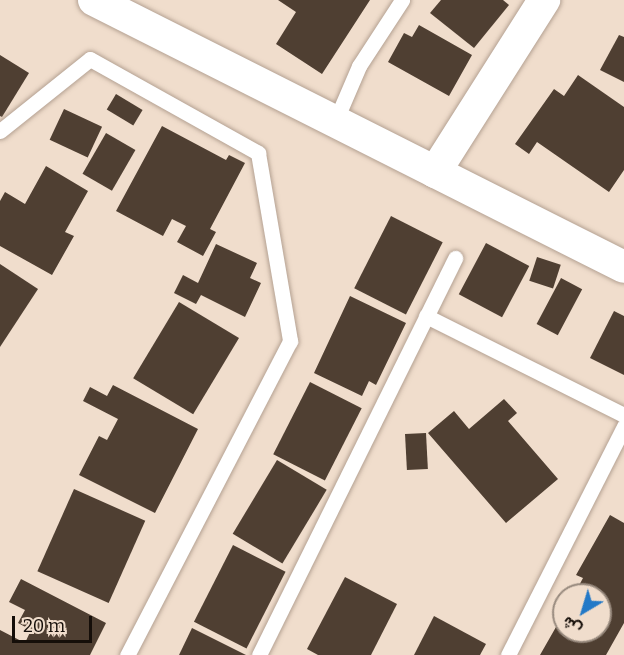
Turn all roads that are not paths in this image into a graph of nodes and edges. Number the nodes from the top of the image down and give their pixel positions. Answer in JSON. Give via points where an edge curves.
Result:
{"nodes":[{"id":1,"x":94,"y":0,"type":"edge"},
{"id":2,"x":402,"y":0,"type":"edge"},
{"id":3,"x":544,"y":0,"type":"edge"},
{"id":4,"x":335,"y":122,"type":"junction"},
{"id":5,"x":0,"y":131,"type":"edge"},
{"id":6,"x":435,"y":172,"type":"junction"},
{"id":7,"x":455,"y":258,"type":"dead end"},
{"id":8,"x":624,"y":267,"type":"edge"},
{"id":9,"x":426,"y":316,"type":"junction"},
{"id":10,"x":624,"y":416,"type":"edge"},
{"id":11,"x":624,"y":426,"type":"edge"},
{"id":12,"x":128,"y":655,"type":"edge"},
{"id":13,"x":259,"y":655,"type":"edge"},
{"id":14,"x":508,"y":655,"type":"edge"}],
"edges":[{"from":1,"to":4,"type":"street"},
{"from":2,"to":4,"type":"lane","via":[[359,66]]},
{"from":3,"to":6,"type":"street"},
{"from":4,"to":6,"type":"street"},
{"from":5,"to":12,"type":"lane","via":[[90,60],[258,153],[290,341]]},
{"from":6,"to":8,"type":"street"},
{"from":7,"to":9,"type":"lane"},
{"from":9,"to":10,"type":"lane"},
{"from":9,"to":13,"type":"lane"},
{"from":11,"to":14,"type":"lane"}]}
